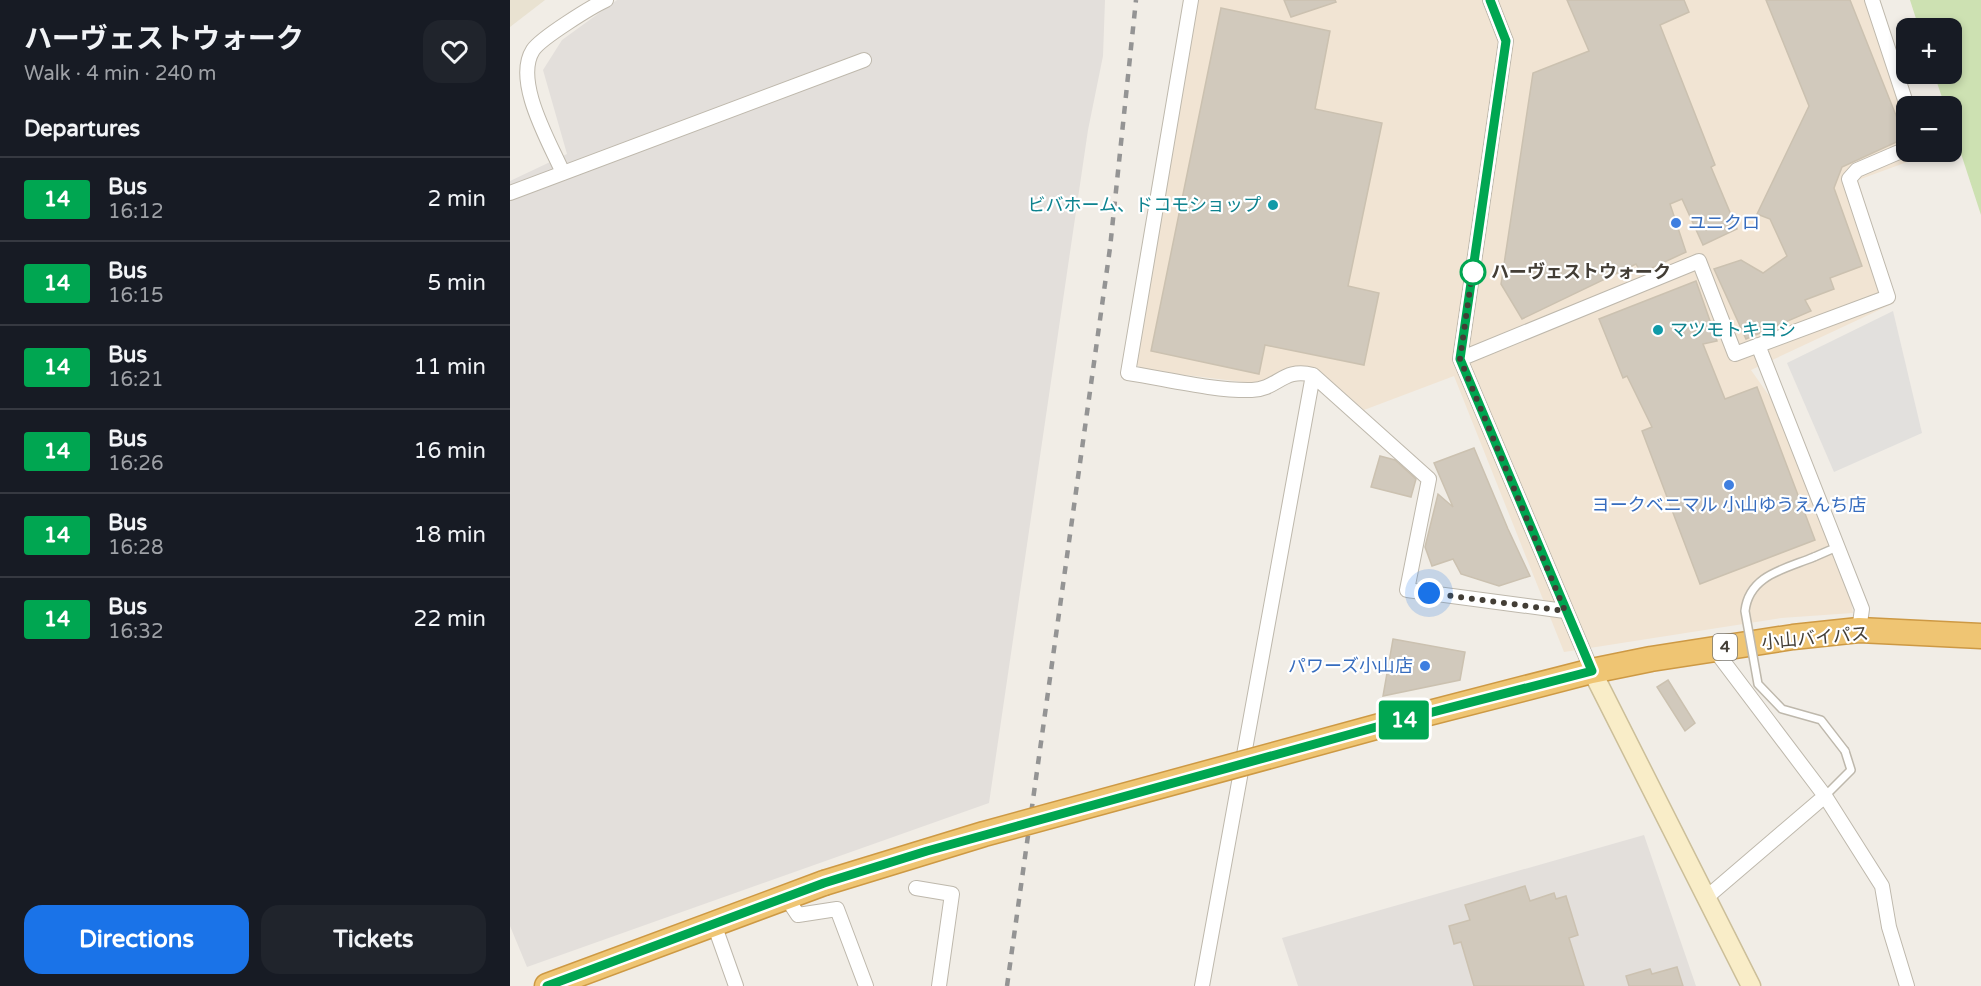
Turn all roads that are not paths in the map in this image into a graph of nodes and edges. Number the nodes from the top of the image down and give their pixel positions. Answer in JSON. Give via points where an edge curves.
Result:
{"nodes":[{"id":1,"x":606,"y":0,"type":"edge"},
{"id":2,"x":1191,"y":0,"type":"edge"},
{"id":3,"x":1490,"y":0,"type":"edge"},
{"id":4,"x":1872,"y":0,"type":"edge"},
{"id":5,"x":864,"y":60,"type":"dead end"},
{"id":6,"x":1904,"y":96,"type":"edge"},
{"id":7,"x":1896,"y":153,"type":"edge"},
{"id":8,"x":563,"y":173,"type":"junction"},
{"id":9,"x":510,"y":193,"type":"edge"},
{"id":10,"x":1758,"y":345,"type":"junction"},
{"id":11,"x":1460,"y":359,"type":"junction"},
{"id":12,"x":1313,"y":375,"type":"junction"},
{"id":13,"x":1837,"y":547,"type":"junction"},
{"id":14,"x":1565,"y":611,"type":"junction"},
{"id":15,"x":1859,"y":630,"type":"junction"},
{"id":16,"x":1981,"y":636,"type":"edge"},
{"id":17,"x":1714,"y":649,"type":"junction"},
{"id":18,"x":1592,"y":671,"type":"junction"},
{"id":19,"x":1825,"y":796,"type":"junction"},
{"id":20,"x":916,"y":888,"type":"dead end"},
{"id":21,"x":786,"y":897,"type":"junction"},
{"id":22,"x":1707,"y":897,"type":"junction"},
{"id":23,"x":714,"y":924,"type":"junction"},
{"id":24,"x":547,"y":986,"type":"edge"},
{"id":25,"x":736,"y":986,"type":"edge"},
{"id":26,"x":866,"y":986,"type":"edge"},
{"id":27,"x":939,"y":986,"type":"edge"},
{"id":28,"x":1202,"y":986,"type":"edge"},
{"id":29,"x":1751,"y":986,"type":"edge"},
{"id":30,"x":1907,"y":986,"type":"edge"}],
"edges":[{"from":1,"to":8,"type":"street","via":[[586,10],[533,50],[525,80]]},
{"from":2,"to":12,"type":"street","via":[[1128,373],[1246,390],[1269,385],[1292,373]]},
{"from":3,"to":11,"type":"street","via":[[1506,41]]},
{"from":4,"to":6,"type":"street"},
{"from":5,"to":8,"type":"street"},
{"from":7,"to":10,"type":"street","via":[[1857,170],[1849,179],[1888,297]]},
{"from":8,"to":9,"type":"street"},
{"from":10,"to":11,"type":"street","via":[[1735,354],[1699,261]]},
{"from":10,"to":13,"type":"street"},
{"from":11,"to":14,"type":"street"},
{"from":12,"to":14,"type":"street","via":[[1430,479],[1407,590]]},
{"from":12,"to":28,"type":"street"},
{"from":13,"to":15,"type":"street","via":[[1862,609]]},
{"from":13,"to":19,"type":"lane","bridge":true,"via":[[1758,580],[1746,599],[1745,611],[1758,684],[1782,709],[1821,720],[1845,751],[1851,770]]},
{"from":14,"to":18,"type":"street"},
{"from":15,"to":16,"type":"highway","name":"小山バイパス","number":"4"},
{"from":15,"to":17,"type":"highway","name":"小山バイパス","number":"4"},
{"from":17,"to":18,"type":"highway","name":"小山バイパス","number":"4"},
{"from":17,"to":19,"type":"street"},
{"from":18,"to":21,"type":"highway","name":"小山バイパス","number":"4","bridge":true,"via":[[984,834]]},
{"from":18,"to":22,"type":"street"},
{"from":19,"to":22,"type":"street"},
{"from":19,"to":30,"type":"street","via":[[1882,886],[1889,927]]},
{"from":20,"to":27,"type":"street","via":[[952,894]]},
{"from":21,"to":23,"type":"highway","name":"小山バイパス","number":"4"},
{"from":21,"to":26,"type":"street","via":[[798,915],[837,909]]},
{"from":22,"to":29,"type":"street"},
{"from":23,"to":24,"type":"highway","name":"小山バイパス","number":"4"},
{"from":23,"to":25,"type":"street"}]}
